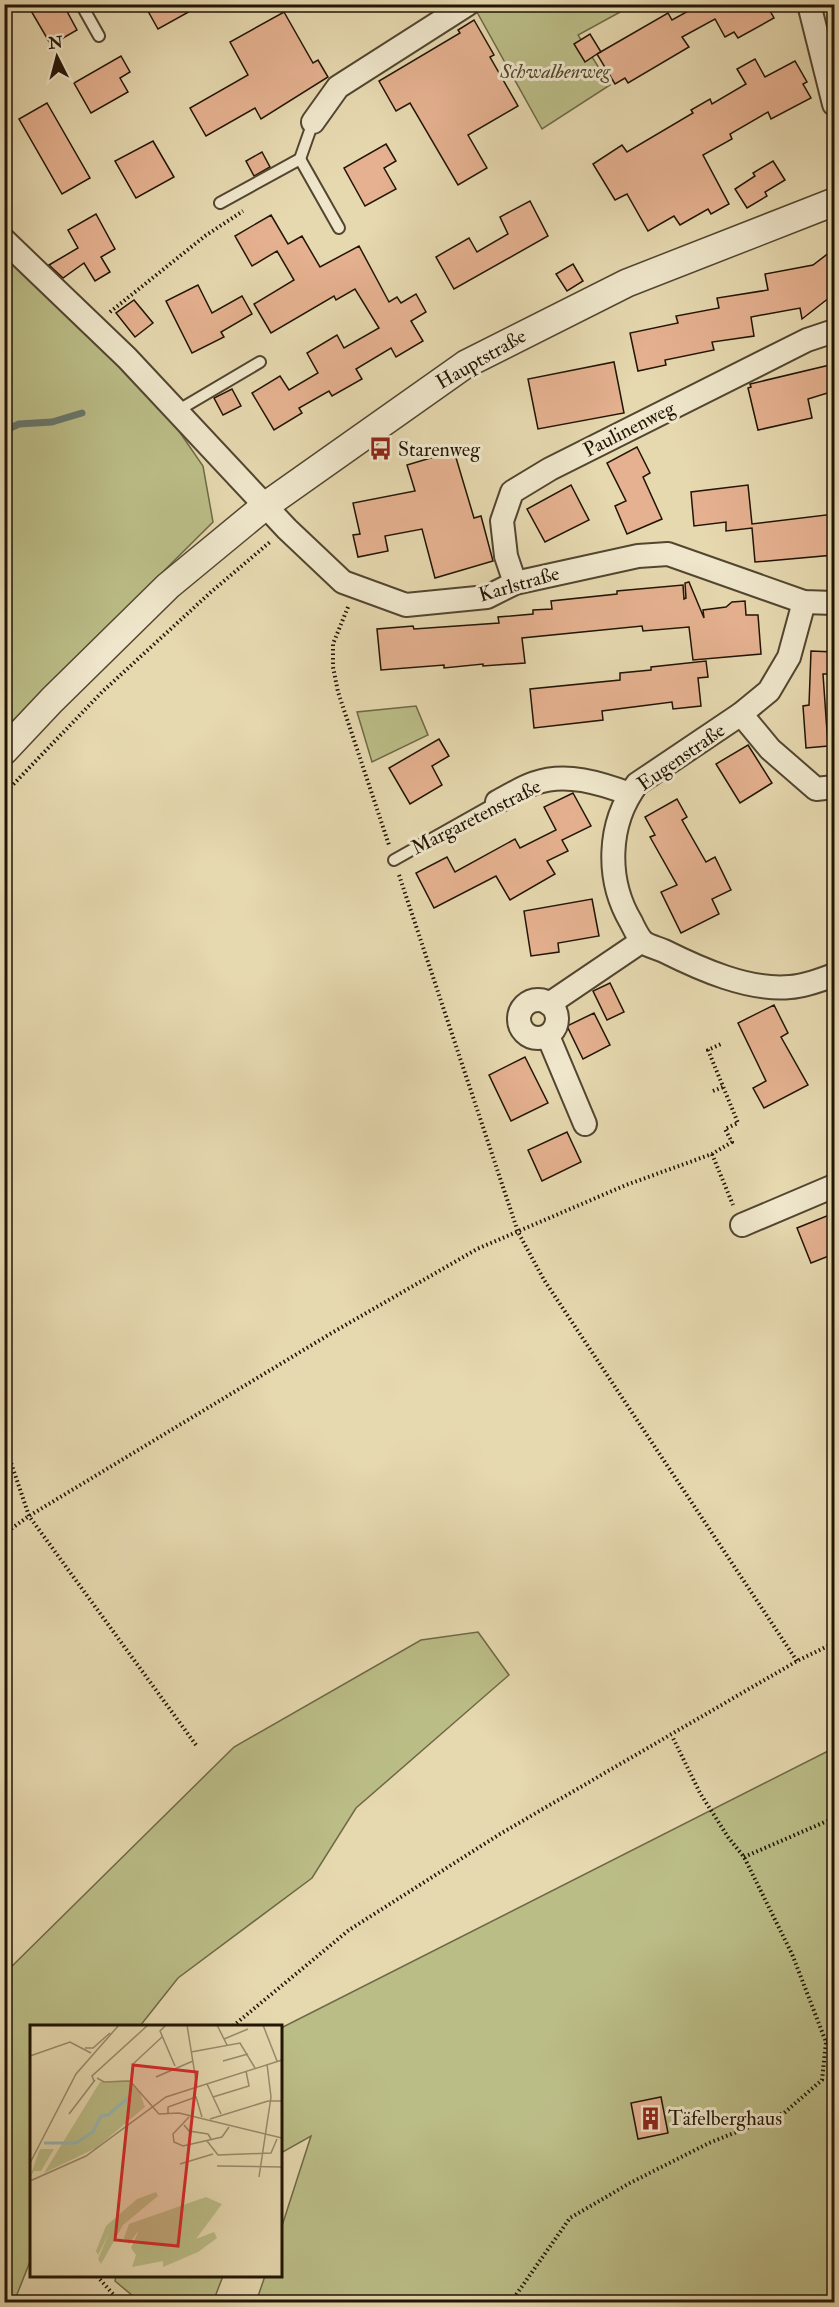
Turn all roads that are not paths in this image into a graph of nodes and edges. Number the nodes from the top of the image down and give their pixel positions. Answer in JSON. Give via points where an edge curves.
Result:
{"nodes":[{"id":1,"x":96,"y":4,"type":"edge"},
{"id":2,"x":468,"y":4,"type":"edge"},
{"id":3,"x":809,"y":4,"type":"edge"},
{"id":4,"x":83,"y":8,"type":"edge"},
{"id":5,"x":99,"y":36,"type":"dead end"},
{"id":6,"x":827,"y":44,"type":"edge"},
{"id":7,"x":834,"y":104,"type":"edge"},
{"id":8,"x":313,"y":122,"type":"joint"},
{"id":9,"x":300,"y":159,"type":"junction"},
{"id":10,"x":220,"y":202,"type":"dead end"},
{"id":11,"x":834,"y":202,"type":"edge"},
{"id":12,"x":339,"y":228,"type":"dead end"},
{"id":13,"x":4,"y":240,"type":"edge"},
{"id":14,"x":834,"y":330,"type":"edge"},
{"id":15,"x":260,"y":363,"type":"dead end"},
{"id":16,"x":177,"y":411,"type":"junction"},
{"id":17,"x":265,"y":506,"type":"junction"},
{"id":18,"x":515,"y":583,"type":"junction"},
{"id":19,"x":804,"y":602,"type":"junction"},
{"id":20,"x":834,"y":603,"type":"edge"},
{"id":21,"x":741,"y":714,"type":"junction"},
{"id":22,"x":4,"y":751,"type":"edge"},
{"id":23,"x":834,"y":788,"type":"edge"},
{"id":24,"x":630,"y":794,"type":"junction"},
{"id":25,"x":497,"y":802,"type":"joint"},
{"id":26,"x":394,"y":860,"type":"road end"},
{"id":27,"x":642,"y":941,"type":"junction"},
{"id":28,"x":834,"y":975,"type":"edge"},
{"id":29,"x":549,"y":1004,"type":"junction"},
{"id":30,"x":548,"y":1036,"type":"junction"},
{"id":31,"x":585,"y":1124,"type":"dead end"},
{"id":32,"x":834,"y":1186,"type":"edge"},
{"id":33,"x":742,"y":1225,"type":"dead end"}],
"edges":[{"from":1,"to":4,"type":"lane"},
{"from":2,"to":8,"type":"street","via":[[338,87]]},
{"from":3,"to":6,"type":"street"},
{"from":4,"to":5,"type":"lane"},
{"from":6,"to":7,"type":"street"},
{"from":8,"to":9,"type":"lane"},
{"from":9,"to":10,"type":"lane"},
{"from":9,"to":12,"type":"lane"},
{"from":11,"to":17,"type":"street","name":"Hauptstraße","via":[[627,283],[466,364]]},
{"from":13,"to":16,"type":"street","via":[[127,357]]},
{"from":14,"to":18,"type":"street","name":"Paulinenweg","via":[[561,463],[512,492],[502,521],[506,556]]},
{"from":15,"to":16,"type":"lane"},
{"from":16,"to":17,"type":"street"},
{"from":17,"to":18,"type":"street","name":"Karlstraße","via":[[344,582],[406,605],[487,597]]},
{"from":17,"to":22,"type":"street","name":"Hauptstraße","via":[[168,586]]},
{"from":18,"to":19,"type":"street","name":"Karlstraße","via":[[638,556],[668,554]]},
{"from":19,"to":20,"type":"street","name":"Karlstraße"},
{"from":19,"to":21,"type":"street","name":"Eugenstraße","via":[[789,657],[769,691]]},
{"from":21,"to":23,"type":"street","via":[[770,749],[816,789]]},
{"from":21,"to":24,"type":"street","name":"Eugenstraße","via":[[637,784]]},
{"from":24,"to":25,"type":"street","name":"Margaretenstraße","via":[[595,781],[558,778],[535,783]]},
{"from":24,"to":27,"type":"street","name":"Eugenstraße","via":[[612,849],[614,879]]},
{"from":25,"to":26,"type":"lane","name":"Margaretenstraße"},
{"from":27,"to":28,"type":"street","via":[[694,966],[758,986],[791,987]]},
{"from":27,"to":29,"type":"street"},
{"from":29,"to":30,"type":"street","via":[[558,1020]]},
{"from":29,"to":30,"type":"street","via":[[531,1001],[519,1015],[525,1032],[536,1038]]},
{"from":30,"to":31,"type":"street"},
{"from":32,"to":33,"type":"street"}]}
